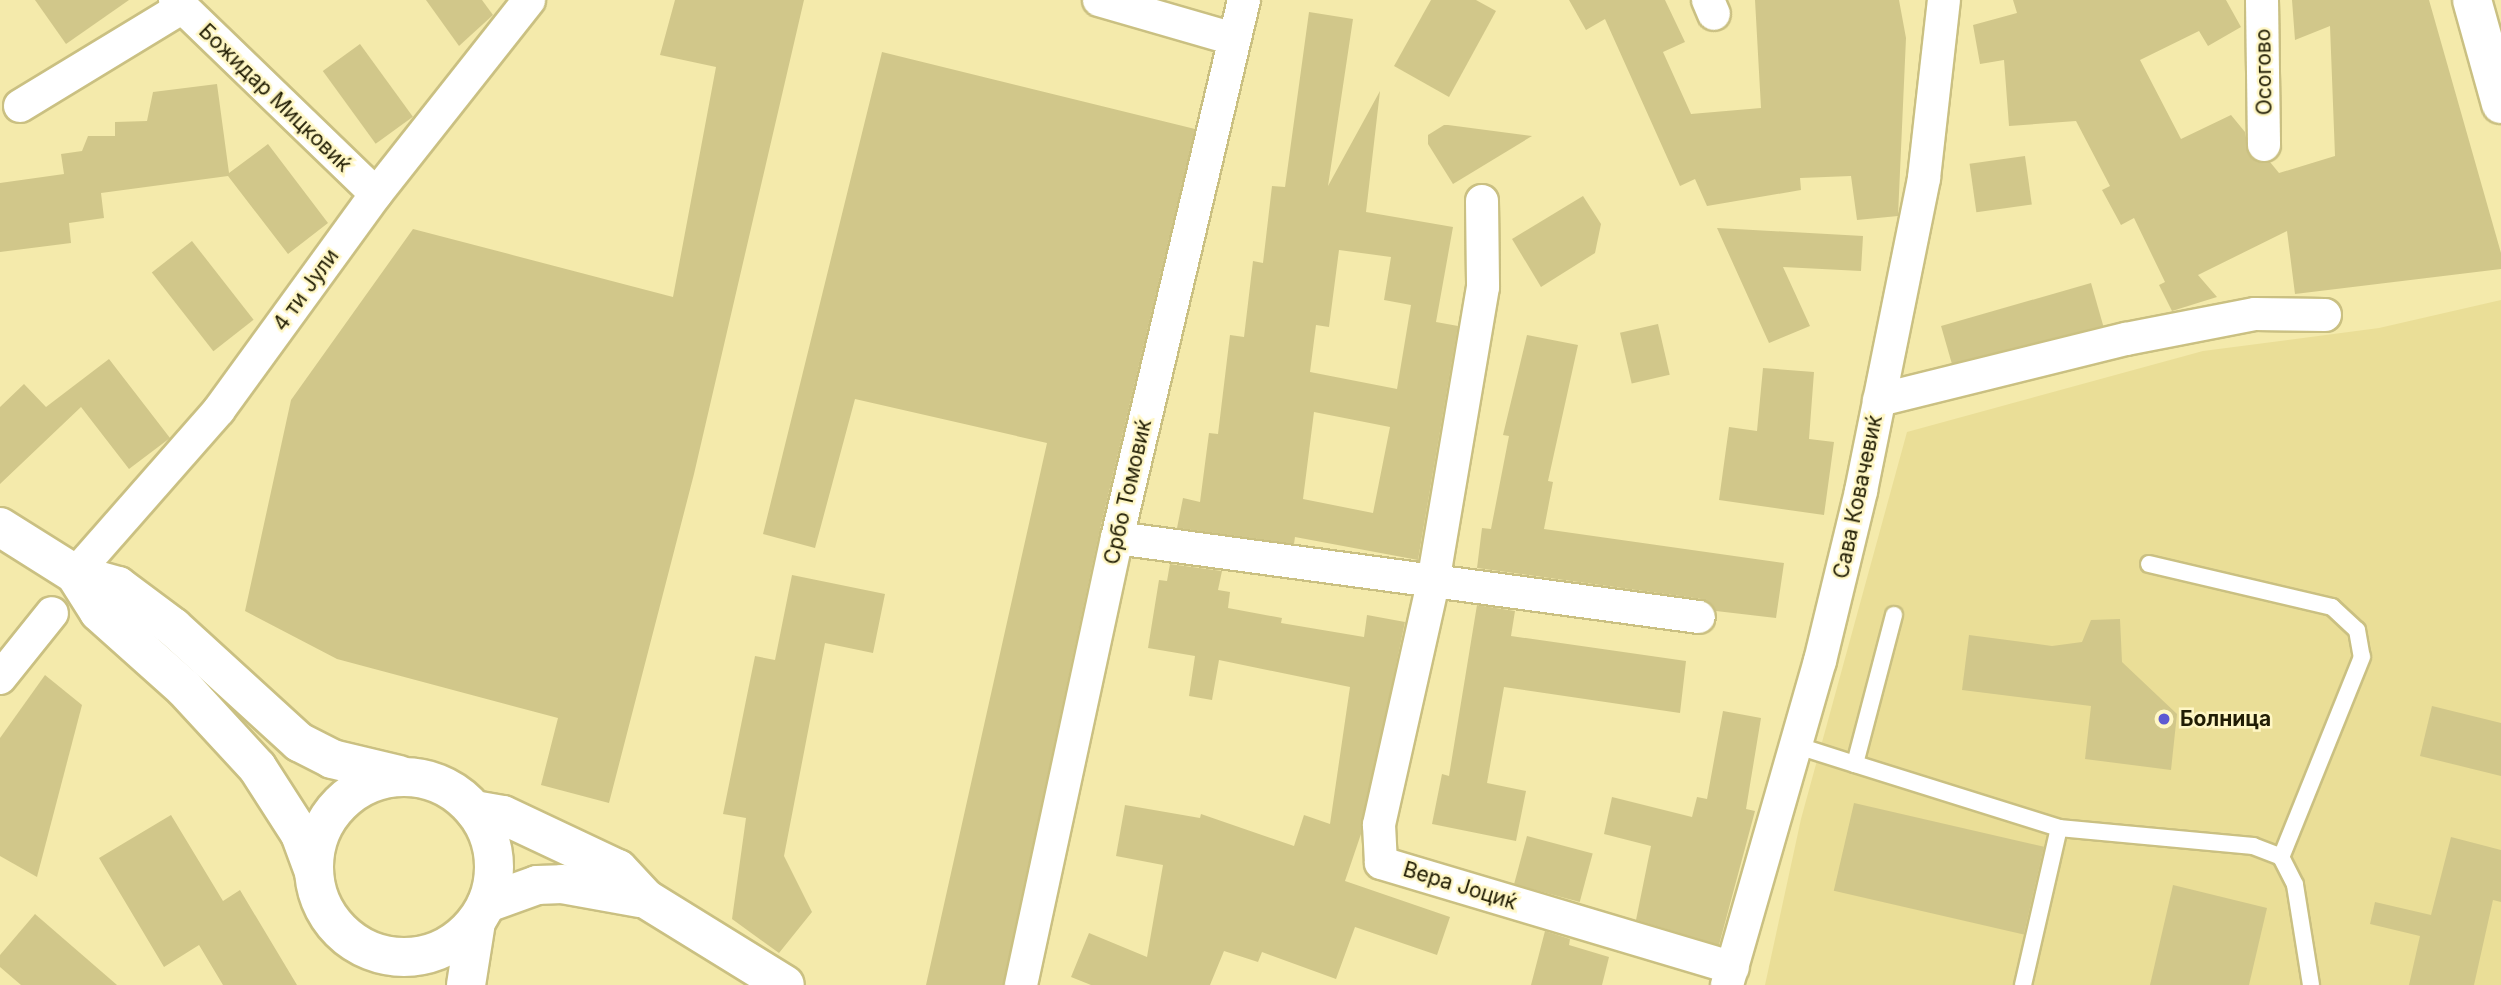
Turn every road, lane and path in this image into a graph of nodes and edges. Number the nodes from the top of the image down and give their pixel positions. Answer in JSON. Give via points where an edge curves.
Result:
{"nodes":[{"id":1,"x":529,"y":0,"type":"edge"},
{"id":2,"x":1099,"y":0,"type":"edge"},
{"id":3,"x":1244,"y":0,"type":"edge"},
{"id":4,"x":1944,"y":0,"type":"edge"},
{"id":5,"x":2262,"y":0,"type":"edge"},
{"id":6,"x":2472,"y":0,"type":"edge"},
{"id":7,"x":178,"y":4,"type":"edge"},
{"id":8,"x":1234,"y":39,"type":"junction"},
{"id":9,"x":2501,"y":104,"type":"edge"},
{"id":10,"x":20,"y":106,"type":"dead end"},
{"id":11,"x":2264,"y":145,"type":"dead end"},
{"id":12,"x":376,"y":194,"type":"junction"},
{"id":13,"x":1482,"y":201,"type":"dead end"},
{"id":14,"x":2325,"y":315,"type":"dead end"},
{"id":15,"x":1879,"y":400,"type":"junction"},
{"id":16,"x":0,"y":527,"type":"edge"},
{"id":17,"x":1117,"y":538,"type":"junction"},
{"id":18,"x":2149,"y":564,"type":"dead end"},
{"id":19,"x":75,"y":574,"type":"junction"},
{"id":20,"x":1433,"y":583,"type":"junction"},
{"id":21,"x":52,"y":613,"type":"dead end"},
{"id":22,"x":1894,"y":615,"type":"dead end"},
{"id":23,"x":1699,"y":617,"type":"dead end"},
{"id":24,"x":0,"y":678,"type":"edge"},
{"id":25,"x":1795,"y":745,"type":"junction"},
{"id":26,"x":1854,"y":764,"type":"junction"},
{"id":27,"x":408,"y":777,"type":"junction"},
{"id":28,"x":474,"y":810,"type":"junction"},
{"id":29,"x":2059,"y":828,"type":"junction"},
{"id":30,"x":2281,"y":857,"type":"junction"},
{"id":31,"x":314,"y":872,"type":"junction"},
{"id":32,"x":646,"y":899,"type":"junction"},
{"id":33,"x":481,"y":912,"type":"junction"},
{"id":34,"x":357,"y":944,"type":"junction"},
{"id":35,"x":1730,"y":976,"type":"edge"},
{"id":36,"x":395,"y":985,"type":"edge"},
{"id":37,"x":466,"y":985,"type":"edge"},
{"id":38,"x":785,"y":985,"type":"edge"},
{"id":39,"x":1021,"y":985,"type":"edge"},
{"id":40,"x":2023,"y":985,"type":"edge"},
{"id":41,"x":2311,"y":985,"type":"edge"}],
"edges":[{"from":1,"to":12,"type":"street","name":"4 ти Јули"},
{"from":2,"to":8,"type":"street"},
{"from":3,"to":8,"type":"street","name":"Србо Томовиќ"},
{"from":4,"to":15,"type":"street","name":"Сава Ковачевиќ","via":[[1924,178]]},
{"from":5,"to":11,"type":"street","name":"Осогово"},
{"from":6,"to":9,"type":"main road"},
{"from":7,"to":10,"type":"street"},
{"from":7,"to":12,"type":"street","name":"Божидар Мицковиќ"},
{"from":8,"to":17,"type":"street","name":"Србо Томовиќ"},
{"from":12,"to":19,"type":"street","name":"4 ти Јули","via":[[219,410]]},
{"from":13,"to":20,"type":"street","name":"Вера Јоциќ","via":[[1483,287]]},
{"from":14,"to":15,"type":"street","via":[[2242,317]]},
{"from":15,"to":25,"type":"street","name":"Сава Ковачевиќ","via":[[1821,661]]},
{"from":16,"to":19,"type":"main road"},
{"from":17,"to":20,"type":"street"},
{"from":17,"to":39,"type":"street","name":"Србо Томовиќ"},
{"from":18,"to":30,"type":"lane","via":[[2332,607],[2357,629],[2362,656]]},
{"from":19,"to":27,"type":"main road","via":[[118,586],[299,742],[366,770]]},
{"from":19,"to":31,"type":"main road","via":[[99,612],[184,688],[257,768],[300,834]]},
{"from":20,"to":23,"type":"street"},
{"from":20,"to":35,"type":"street","name":"Вера Јоциќ","via":[[1379,825],[1381,863]]},
{"from":21,"to":24,"type":"street"},
{"from":22,"to":26,"type":"lane"},
{"from":25,"to":26,"type":"lane"},
{"from":25,"to":35,"type":"street","name":"Сава Ковачевиќ"},
{"from":26,"to":29,"type":"lane"},
{"from":27,"to":28,"type":"main road","via":[[444,786]]},
{"from":27,"to":31,"type":"main road","via":[[366,785],[332,811],[315,851]]},
{"from":28,"to":32,"type":"main road","via":[[503,815],[618,869]]},
{"from":28,"to":33,"type":"main road","via":[[493,855]]},
{"from":29,"to":30,"type":"lane","via":[[2253,846]]},
{"from":29,"to":40,"type":"lane"},
{"from":30,"to":41,"type":"lane","via":[[2295,885]]},
{"from":31,"to":34,"type":"main road","via":[[327,913]]},
{"from":32,"to":33,"type":"main road","via":[[562,884],[537,885]]},
{"from":32,"to":38,"type":"main road"},
{"from":33,"to":34,"type":"main road","via":[[460,937],[421,955],[399,957]]},
{"from":33,"to":37,"type":"main road"},
{"from":34,"to":36,"type":"main road"}]}
